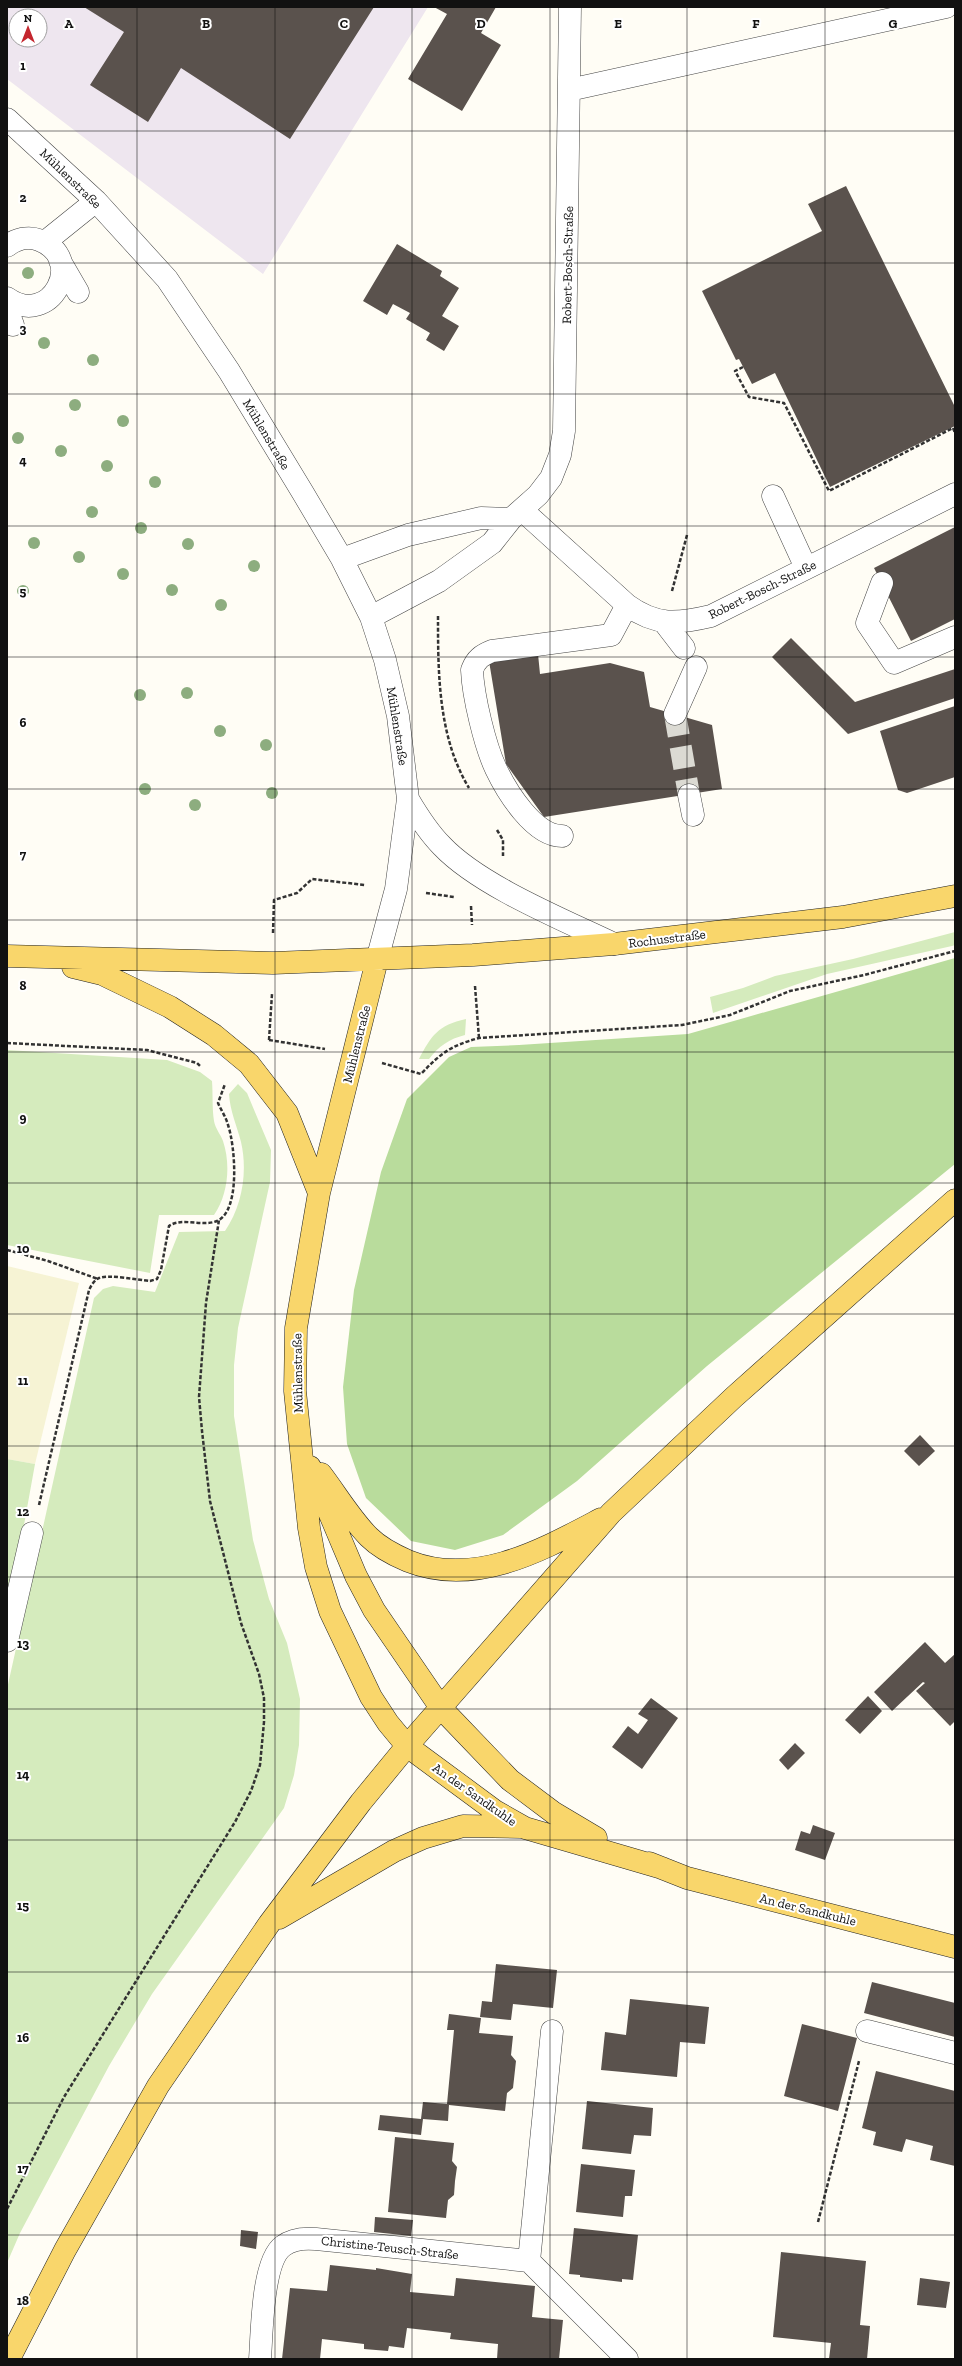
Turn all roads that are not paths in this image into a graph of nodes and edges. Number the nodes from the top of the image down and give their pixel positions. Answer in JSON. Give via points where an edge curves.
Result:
{"nodes":[{"id":1,"x":570,"y":7,"type":"edge"},
{"id":2,"x":946,"y":7,"type":"edge"},
{"id":3,"x":569,"y":90,"type":"junction"},
{"id":4,"x":7,"y":119,"type":"edge"},
{"id":5,"x":96,"y":201,"type":"junction"},
{"id":6,"x":45,"y":242,"type":"junction"},
{"id":7,"x":7,"y":246,"type":"edge"},
{"id":8,"x":60,"y":260,"type":"junction"},
{"id":9,"x":78,"y":292,"type":"dead end"},
{"id":10,"x":7,"y":298,"type":"edge"},
{"id":11,"x":955,"y":494,"type":"edge"},
{"id":12,"x":773,"y":496,"type":"dead end"},
{"id":13,"x":516,"y":515,"type":"junction"},
{"id":14,"x":342,"y":559,"type":"junction"},
{"id":15,"x":806,"y":568,"type":"junction"},
{"id":16,"x":882,"y":583,"type":"dead end"},
{"id":17,"x":627,"y":605,"type":"junction"},
{"id":18,"x":371,"y":617,"type":"junction"},
{"id":19,"x":664,"y":622,"type":"junction"},
{"id":20,"x":955,"y":637,"type":"edge"},
{"id":21,"x":684,"y":648,"type":"dead end"},
{"id":22,"x":696,"y":667,"type":"dead end"},
{"id":23,"x":676,"y":714,"type":"tunnel mouth"},
{"id":24,"x":408,"y":799,"type":"junction"},
{"id":25,"x":562,"y":836,"type":"dead end"},
{"id":26,"x":955,"y":896,"type":"edge"},
{"id":27,"x":614,"y":944,"type":"junction"},
{"id":28,"x":7,"y":956,"type":"edge"},
{"id":29,"x":34,"y":957,"type":"junction"},
{"id":30,"x":377,"y":960,"type":"junction"},
{"id":31,"x":319,"y":1193,"type":"junction"},
{"id":32,"x":955,"y":1200,"type":"edge"},
{"id":33,"x":302,"y":1447,"type":"junction"},
{"id":34,"x":611,"y":1513,"type":"junction"},
{"id":35,"x":32,"y":1533,"type":"road end"},
{"id":36,"x":7,"y":1641,"type":"edge"},
{"id":37,"x":440,"y":1708,"type":"junction"},
{"id":38,"x":407,"y":1746,"type":"junction"},
{"id":39,"x":525,"y":1828,"type":"junction"},
{"id":40,"x":662,"y":1868,"type":"junction"},
{"id":41,"x":269,"y":1924,"type":"junction"},
{"id":42,"x":955,"y":1947,"type":"edge"},
{"id":43,"x":552,"y":2031,"type":"dead end"},
{"id":44,"x":867,"y":2031,"type":"road end"},
{"id":45,"x":955,"y":2053,"type":"edge"},
{"id":46,"x":529,"y":2261,"type":"junction"},
{"id":47,"x":9,"y":2359,"type":"edge"},
{"id":48,"x":260,"y":2359,"type":"edge"},
{"id":49,"x":627,"y":2359,"type":"edge"}],
"edges":[{"from":1,"to":3,"type":"street","name":"Robert-Bosch-Straße"},
{"from":2,"to":3,"type":"street"},
{"from":3,"to":13,"type":"street","name":"Robert-Bosch-Straße","via":[[564,431],[560,455],[551,478]]},
{"from":4,"to":5,"type":"street","name":"Mühlenstraße"},
{"from":5,"to":6,"type":"street"},
{"from":5,"to":14,"type":"street","name":"Mühlenstraße","via":[[167,279],[233,378]]},
{"from":6,"to":7,"type":"street","via":[[23,238]]},
{"from":6,"to":8,"type":"street"},
{"from":8,"to":9,"type":"street"},
{"from":8,"to":10,"type":"street","via":[[61,281],[49,299],[28,306]]},
{"from":11,"to":15,"type":"street","name":"Robert-Bosch-Straße"},
{"from":12,"to":15,"type":"street"},
{"from":13,"to":14,"type":"street","via":[[481,518],[408,536]]},
{"from":13,"to":17,"type":"street","name":"Robert-Bosch-Straße"},
{"from":13,"to":18,"type":"street","name":"Robert-Bosch-Straße","via":[[492,543],[439,581]]},
{"from":14,"to":18,"type":"street","name":"Mühlenstraße"},
{"from":15,"to":19,"type":"street","name":"Robert-Bosch-Straße","via":[[711,616],[682,622]]},
{"from":16,"to":20,"type":"street","via":[[867,623],[894,663]]},
{"from":17,"to":19,"type":"street","name":"Robert-Bosch-Straße","via":[[644,616]]},
{"from":17,"to":25,"type":"street","via":[[611,635],[492,651],[479,657],[472,670],[487,744],[496,770],[534,826],[550,834]]},
{"from":18,"to":24,"type":"street","name":"Mühlenstraße","via":[[385,660],[398,716]]},
{"from":19,"to":21,"type":"street"},
{"from":22,"to":23,"type":"street"},
{"from":24,"to":27,"type":"street","via":[[432,835],[456,859],[526,901]]},
{"from":24,"to":30,"type":"street","name":"Mühlenstraße","via":[[396,889]]},
{"from":26,"to":27,"type":"main road","name":"Rochusstraße","via":[[843,917]]},
{"from":27,"to":30,"type":"main road","name":"Rochusstraße"},
{"from":28,"to":29,"type":"main road"},
{"from":29,"to":30,"type":"main road","name":"Rochusstraße","via":[[248,964]]},
{"from":29,"to":31,"type":"main road","via":[[102,974],[170,1007],[214,1035],[249,1064],[287,1113]]},
{"from":30,"to":31,"type":"main road","name":"Mühlenstraße"},
{"from":31,"to":33,"type":"main road","name":"Mühlenstraße","via":[[296,1328],[295,1392]]},
{"from":32,"to":34,"type":"main road","via":[[740,1392]]},
{"from":33,"to":34,"type":"main road","via":[[370,1537],[391,1554],[433,1569],[482,1568],[513,1561],[559,1541]]},
{"from":33,"to":37,"type":"main road","name":"Mühlenstraße","via":[[351,1563],[374,1610]]},
{"from":33,"to":38,"type":"main road","name":"Mühlenstraße","via":[[312,1548],[330,1611],[371,1697]]},
{"from":34,"to":37,"type":"main road"},
{"from":35,"to":36,"type":"street"},
{"from":37,"to":38,"type":"main road"},
{"from":37,"to":40,"type":"main road","name":"An der Sandkuhle","via":[[506,1776],[544,1806],[584,1832]]},
{"from":38,"to":39,"type":"main road","name":"An der Sandkuhle","via":[[495,1810]]},
{"from":38,"to":41,"type":"main road","via":[[361,1802]]},
{"from":39,"to":40,"type":"main road","name":"An der Sandkuhle"},
{"from":39,"to":41,"type":"main road","via":[[462,1826],[423,1838],[387,1855]]},
{"from":40,"to":42,"type":"main road","name":"An der Sandkuhle","via":[[709,1884]]},
{"from":41,"to":47,"type":"main road","via":[[194,2032],[127,2140]]},
{"from":43,"to":46,"type":"street"},
{"from":44,"to":45,"type":"street"},
{"from":46,"to":48,"type":"street","name":"Christine-Teusch-Straße","via":[[306,2238],[282,2246],[269,2272]]},
{"from":46,"to":49,"type":"street"}]}
